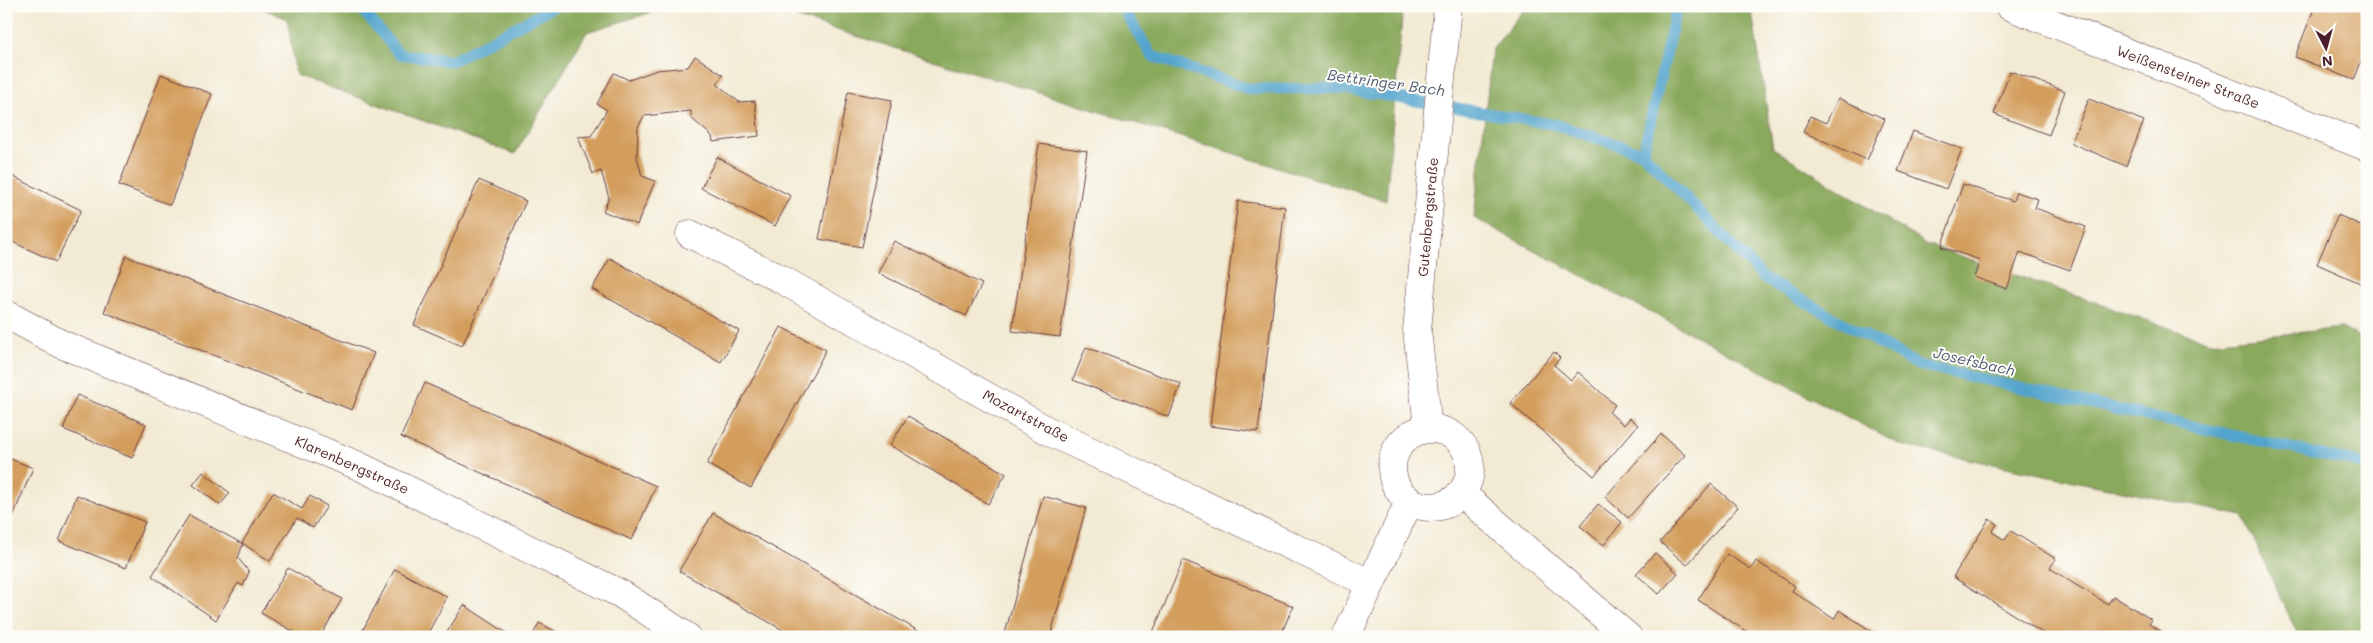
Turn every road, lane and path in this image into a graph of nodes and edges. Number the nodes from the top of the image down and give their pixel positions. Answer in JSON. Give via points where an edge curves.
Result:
{"nodes":[{"id":1,"x":1448,"y":6,"type":"edge"},
{"id":2,"x":2009,"y":6,"type":"edge"},
{"id":3,"x":2367,"y":147,"type":"edge"},
{"id":4,"x":690,"y":234,"type":"dead end"},
{"id":5,"x":6,"y":314,"type":"edge"},
{"id":6,"x":1428,"y":428,"type":"junction"},
{"id":7,"x":1462,"y":493,"type":"junction"},
{"id":8,"x":1409,"y":502,"type":"junction"},
{"id":9,"x":1369,"y":583,"type":"junction"},
{"id":10,"x":688,"y":637,"type":"edge"},
{"id":11,"x":1346,"y":637,"type":"edge"},
{"id":12,"x":1628,"y":637,"type":"edge"}],
"edges":[{"from":1,"to":6,"type":"street","name":"Gutenbergstraße","via":[[1417,330]]},
{"from":2,"to":3,"type":"street","name":"Weißensteiner Straße"},
{"from":4,"to":9,"type":"street","name":"Mozartstraße","via":[[780,279],[1048,431]]},
{"from":5,"to":10,"type":"street","name":"Klarenbergstraße","via":[[61,344],[359,466],[621,594]]},
{"from":6,"to":7,"type":"street","via":[[1443,430],[1456,437],[1466,450],[1470,464],[1469,479]]},
{"from":6,"to":8,"type":"street","via":[[1412,433],[1399,443],[1392,458],[1397,490]]},
{"from":7,"to":8,"type":"street","via":[[1446,505],[1427,507]]},
{"from":7,"to":12,"type":"street"},
{"from":8,"to":9,"type":"street"},
{"from":9,"to":11,"type":"street"}]}
